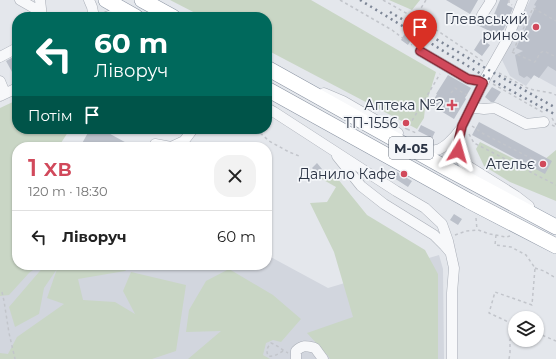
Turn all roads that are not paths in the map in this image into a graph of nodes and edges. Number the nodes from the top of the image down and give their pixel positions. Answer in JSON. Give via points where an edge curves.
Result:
{"nodes":[{"id":1,"x":20,"y":0,"type":"edge"},
{"id":2,"x":40,"y":0,"type":"edge"},
{"id":3,"x":89,"y":0,"type":"edge"},
{"id":4,"x":106,"y":0,"type":"edge"},
{"id":5,"x":142,"y":0,"type":"edge"},
{"id":6,"x":490,"y":0,"type":"edge"},
{"id":7,"x":523,"y":0,"type":"edge"},
{"id":8,"x":38,"y":12,"type":"edge"},
{"id":9,"x":42,"y":12,"type":"edge"},
{"id":10,"x":93,"y":12,"type":"edge"},
{"id":11,"x":127,"y":12,"type":"edge"},
{"id":12,"x":164,"y":12,"type":"edge"},
{"id":13,"x":482,"y":15,"type":"dead end"},
{"id":14,"x":12,"y":51,"type":"edge"},
{"id":15,"x":420,"y":51,"type":"road end"},
{"id":16,"x":0,"y":57,"type":"edge"},
{"id":17,"x":272,"y":71,"type":"edge"},
{"id":18,"x":272,"y":71,"type":"edge"},
{"id":19,"x":0,"y":81,"type":"edge"},
{"id":20,"x":484,"y":82,"type":"junction"},
{"id":21,"x":272,"y":92,"type":"edge"},
{"id":22,"x":3,"y":94,"type":"edge"},
{"id":23,"x":471,"y":101,"type":"junction"},
{"id":24,"x":272,"y":111,"type":"edge"},
{"id":25,"x":544,"y":122,"type":"dead end"},
{"id":26,"x":463,"y":128,"type":"junction"},
{"id":27,"x":189,"y":134,"type":"edge"},
{"id":28,"x":182,"y":142,"type":"edge"},
{"id":29,"x":332,"y":149,"type":"junction"},
{"id":30,"x":396,"y":191,"type":"junction"},
{"id":31,"x":384,"y":204,"type":"junction"},
{"id":32,"x":434,"y":216,"type":"junction"},
{"id":33,"x":554,"y":225,"type":"edge"},
{"id":34,"x":424,"y":229,"type":"junction"},
{"id":35,"x":556,"y":246,"type":"edge"},
{"id":36,"x":452,"y":254,"type":"junction"},
{"id":37,"x":296,"y":359,"type":"edge"},
{"id":38,"x":323,"y":359,"type":"edge"},
{"id":39,"x":452,"y":359,"type":"edge"}],
"edges":[{"from":1,"to":8,"type":"street"},
{"from":2,"to":9,"type":"street"},
{"from":3,"to":10,"type":"street"},
{"from":4,"to":11,"type":"highway"},
{"from":5,"to":12,"type":"highway"},
{"from":6,"to":13,"type":"street"},
{"from":7,"to":20,"type":"street","via":[[507,40]]},
{"from":14,"to":16,"type":"street"},
{"from":15,"to":20,"type":"street","via":[[468,79]]},
{"from":17,"to":26,"type":"street","via":[[343,101],[425,149],[436,150],[446,145]]},
{"from":18,"to":33,"type":"highway","number":"М-05"},
{"from":19,"to":22,"type":"street"},
{"from":20,"to":23,"type":"street"},
{"from":21,"to":35,"type":"highway","number":"М-05"},
{"from":23,"to":25,"type":"street","via":[[476,108],[495,108],[526,124]]},
{"from":23,"to":26,"type":"street"},
{"from":24,"to":29,"type":"street"},
{"from":26,"to":33,"type":"street","via":[[458,151],[463,163],[516,196]]},
{"from":27,"to":28,"type":"street"},
{"from":29,"to":30,"type":"street"},
{"from":29,"to":31,"type":"street","via":[[361,186]]},
{"from":30,"to":31,"type":"street","via":[[386,198]]},
{"from":30,"to":32,"type":"street"},
{"from":31,"to":34,"type":"street"},
{"from":32,"to":34,"type":"street","via":[[431,225]]},
{"from":32,"to":36,"type":"street","via":[[442,224]]},
{"from":34,"to":36,"type":"street","via":[[434,235]]},
{"from":36,"to":39,"type":"street"},
{"from":37,"to":38,"type":"street","via":[[296,351],[305,346],[315,348]]}]}
